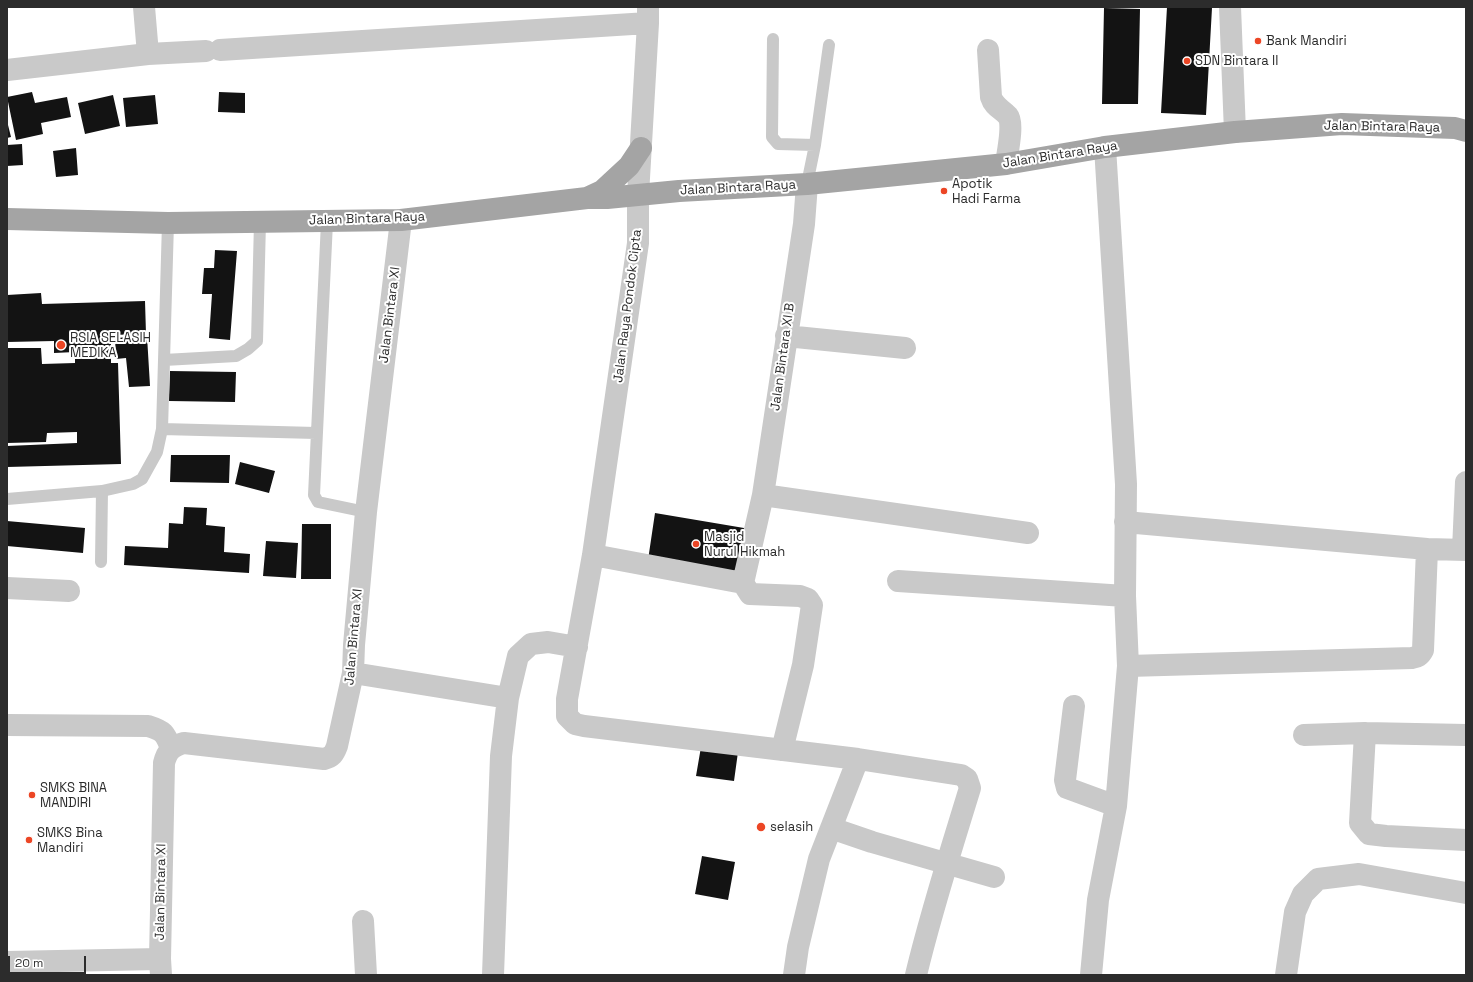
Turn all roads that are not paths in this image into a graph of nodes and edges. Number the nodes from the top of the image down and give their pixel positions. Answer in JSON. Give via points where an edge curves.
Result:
{"nodes":[{"id":1,"x":144,"y":7,"type":"edge"},
{"id":2,"x":1230,"y":7,"type":"edge"},
{"id":3,"x":648,"y":15,"type":"edge"},
{"id":4,"x":773,"y":39,"type":"dead end"},
{"id":5,"x":829,"y":45,"type":"dead end"},
{"id":6,"x":988,"y":50,"type":"dead end"},
{"id":7,"x":148,"y":54,"type":"junction"},
{"id":8,"x":7,"y":70,"type":"edge"},
{"id":9,"x":1466,"y":131,"type":"edge"},
{"id":10,"x":1235,"y":132,"type":"junction"},
{"id":11,"x":815,"y":145,"type":"junction"},
{"id":12,"x":1105,"y":147,"type":"junction"},
{"id":13,"x":641,"y":148,"type":"junction"},
{"id":14,"x":1006,"y":164,"type":"junction"},
{"id":15,"x":807,"y":184,"type":"junction"},
{"id":16,"x":638,"y":195,"type":"junction"},
{"id":17,"x":587,"y":198,"type":"junction"},
{"id":18,"x":7,"y":218,"type":"edge"},
{"id":19,"x":401,"y":220,"type":"junction"},
{"id":20,"x":260,"y":222,"type":"junction"},
{"id":21,"x":327,"y":222,"type":"junction"},
{"id":22,"x":168,"y":223,"type":"junction"},
{"id":23,"x":786,"y":336,"type":"junction"},
{"id":24,"x":904,"y":348,"type":"dead end"},
{"id":25,"x":164,"y":360,"type":"junction"},
{"id":26,"x":162,"y":429,"type":"junction"},
{"id":27,"x":316,"y":433,"type":"junction"},
{"id":28,"x":1466,"y":482,"type":"edge"},
{"id":29,"x":102,"y":491,"type":"junction"},
{"id":30,"x":763,"y":496,"type":"junction"},
{"id":31,"x":7,"y":499,"type":"edge"},
{"id":32,"x":366,"y":512,"type":"junction"},
{"id":33,"x":1125,"y":522,"type":"junction"},
{"id":34,"x":1028,"y":533,"type":"dead end"},
{"id":35,"x":1427,"y":549,"type":"junction"},
{"id":36,"x":1464,"y":550,"type":"edge"},
{"id":37,"x":593,"y":555,"type":"junction"},
{"id":38,"x":101,"y":562,"type":"dead end"},
{"id":39,"x":898,"y":581,"type":"dead end"},
{"id":40,"x":743,"y":583,"type":"junction"},
{"id":41,"x":7,"y":588,"type":"edge"},
{"id":42,"x":69,"y":591,"type":"dead end"},
{"id":43,"x":1125,"y":596,"type":"junction"},
{"id":44,"x":577,"y":647,"type":"junction"},
{"id":45,"x":1128,"y":666,"type":"junction"},
{"id":46,"x":353,"y":673,"type":"junction"},
{"id":47,"x":508,"y":698,"type":"junction"},
{"id":48,"x":1074,"y":706,"type":"dead end"},
{"id":49,"x":7,"y":725,"type":"edge"},
{"id":50,"x":1365,"y":733,"type":"junction"},
{"id":51,"x":1304,"y":735,"type":"dead end"},
{"id":52,"x":1466,"y":735,"type":"edge"},
{"id":53,"x":171,"y":748,"type":"junction"},
{"id":54,"x":782,"y":750,"type":"junction"},
{"id":55,"x":858,"y":759,"type":"junction"},
{"id":56,"x":1116,"y":806,"type":"junction"},
{"id":57,"x":832,"y":828,"type":"junction"},
{"id":58,"x":1466,"y":840,"type":"edge"},
{"id":59,"x":947,"y":863,"type":"junction"},
{"id":60,"x":994,"y":877,"type":"dead end"},
{"id":61,"x":1466,"y":893,"type":"edge"},
{"id":62,"x":363,"y":921,"type":"dead end"},
{"id":63,"x":7,"y":962,"type":"edge"},
{"id":64,"x":160,"y":967,"type":"edge"},
{"id":65,"x":366,"y":975,"type":"edge"},
{"id":66,"x":493,"y":975,"type":"edge"},
{"id":67,"x":794,"y":975,"type":"edge"},
{"id":68,"x":916,"y":975,"type":"edge"},
{"id":69,"x":1091,"y":975,"type":"edge"},
{"id":70,"x":1286,"y":975,"type":"edge"}],
"edges":[{"from":1,"to":7,"type":"street"},
{"from":2,"to":10,"type":"street"},
{"from":3,"to":7,"type":"street","via":[[213,51]]},
{"from":3,"to":13,"type":"street","name":"Jalan Raya Pondok Cipta"},
{"from":4,"to":11,"type":"lane","via":[[772,137],[778,144]]},
{"from":5,"to":11,"type":"lane"},
{"from":6,"to":14,"type":"street","via":[[991,97],[1010,119]]},
{"from":7,"to":8,"type":"street"},
{"from":9,"to":10,"type":"main road","name":"Jalan Bintara Raya","via":[[1455,128],[1342,124]]},
{"from":10,"to":12,"type":"main road","name":"Jalan Bintara Raya"},
{"from":11,"to":15,"type":"lane"},
{"from":12,"to":14,"type":"main road","name":"Jalan Bintara Raya"},
{"from":12,"to":33,"type":"street","via":[[1126,484]]},
{"from":13,"to":16,"type":"street","name":"Jalan Raya Pondok Cipta"},
{"from":13,"to":17,"type":"main road","via":[[629,166],[602,191]]},
{"from":14,"to":15,"type":"main road","name":"Jalan Bintara Raya"},
{"from":15,"to":16,"type":"main road","name":"Jalan Bintara Raya"},
{"from":15,"to":23,"type":"street","name":"Jalan Bintara XI B","via":[[804,224]]},
{"from":16,"to":17,"type":"main road","name":"Jalan Bintara Raya"},
{"from":16,"to":37,"type":"street","name":"Jalan Raya Pondok Cipta","via":[[638,243]]},
{"from":17,"to":19,"type":"main road","name":"Jalan Bintara Raya"},
{"from":18,"to":22,"type":"main road","name":"Jalan Bintara Raya"},
{"from":19,"to":21,"type":"main road","name":"Jalan Bintara Raya"},
{"from":19,"to":32,"type":"street","name":"Jalan Bintara XI"},
{"from":20,"to":21,"type":"main road","name":"Jalan Bintara Raya"},
{"from":20,"to":22,"type":"main road","name":"Jalan Bintara Raya"},
{"from":20,"to":25,"type":"lane","via":[[257,341],[236,356]]},
{"from":21,"to":27,"type":"lane"},
{"from":22,"to":25,"type":"lane"},
{"from":23,"to":24,"type":"street"},
{"from":23,"to":30,"type":"street","name":"Jalan Bintara XI B"},
{"from":25,"to":26,"type":"lane"},
{"from":26,"to":27,"type":"lane"},
{"from":26,"to":29,"type":"lane","via":[[157,452],[142,479],[133,484]]},
{"from":27,"to":32,"type":"lane","via":[[314,496],[318,502]]},
{"from":28,"to":36,"type":"street"},
{"from":29,"to":31,"type":"lane"},
{"from":29,"to":38,"type":"lane"},
{"from":30,"to":34,"type":"street"},
{"from":30,"to":40,"type":"street","name":"Jalan Bintara XI B"},
{"from":32,"to":46,"type":"street","name":"Jalan Bintara XI"},
{"from":33,"to":35,"type":"street"},
{"from":33,"to":43,"type":"street"},
{"from":35,"to":36,"type":"street"},
{"from":35,"to":45,"type":"street","via":[[1423,650],[1417,657]]},
{"from":37,"to":40,"type":"street"},
{"from":37,"to":44,"type":"street","name":"Jalan Raya Pondok Cipta"},
{"from":39,"to":43,"type":"street"},
{"from":40,"to":54,"type":"street","via":[[750,594],[800,596],[808,599],[812,605],[802,665]]},
{"from":41,"to":42,"type":"street"},
{"from":43,"to":45,"type":"street"},
{"from":44,"to":47,"type":"street","via":[[548,642],[531,644],[518,656]]},
{"from":44,"to":54,"type":"street","name":"Jalan Raya Pondok Cipta","via":[[566,708],[567,716],[575,724]]},
{"from":45,"to":56,"type":"street"},
{"from":46,"to":47,"type":"street"},
{"from":46,"to":53,"type":"street","name":"Jalan Bintara XI","via":[[337,746],[331,757],[324,759],[184,744]]},
{"from":47,"to":66,"type":"street","via":[[501,756]]},
{"from":48,"to":56,"type":"street","via":[[1064,780],[1066,788]]},
{"from":49,"to":53,"type":"street","via":[[148,726],[166,735]]},
{"from":50,"to":51,"type":"street"},
{"from":50,"to":52,"type":"street"},
{"from":50,"to":58,"type":"street","via":[[1360,823],[1369,834]]},
{"from":53,"to":64,"type":"street","name":"Jalan Bintara XI","via":[[164,763]]},
{"from":54,"to":55,"type":"street","name":"Jalan Raya Pondok Cipta"},
{"from":55,"to":57,"type":"street"},
{"from":55,"to":59,"type":"street","name":"Jalan Raya Pondok Cipta","via":[[961,775],[967,779],[970,788]]},
{"from":56,"to":69,"type":"street","via":[[1098,900]]},
{"from":57,"to":59,"type":"street"},
{"from":57,"to":67,"type":"street","via":[[819,859]]},
{"from":59,"to":60,"type":"street"},
{"from":59,"to":68,"type":"street"},
{"from":61,"to":70,"type":"street","via":[[1359,874],[1318,879],[1303,894],[1295,912]]},
{"from":62,"to":65,"type":"street"},
{"from":63,"to":64,"type":"street"}]}
